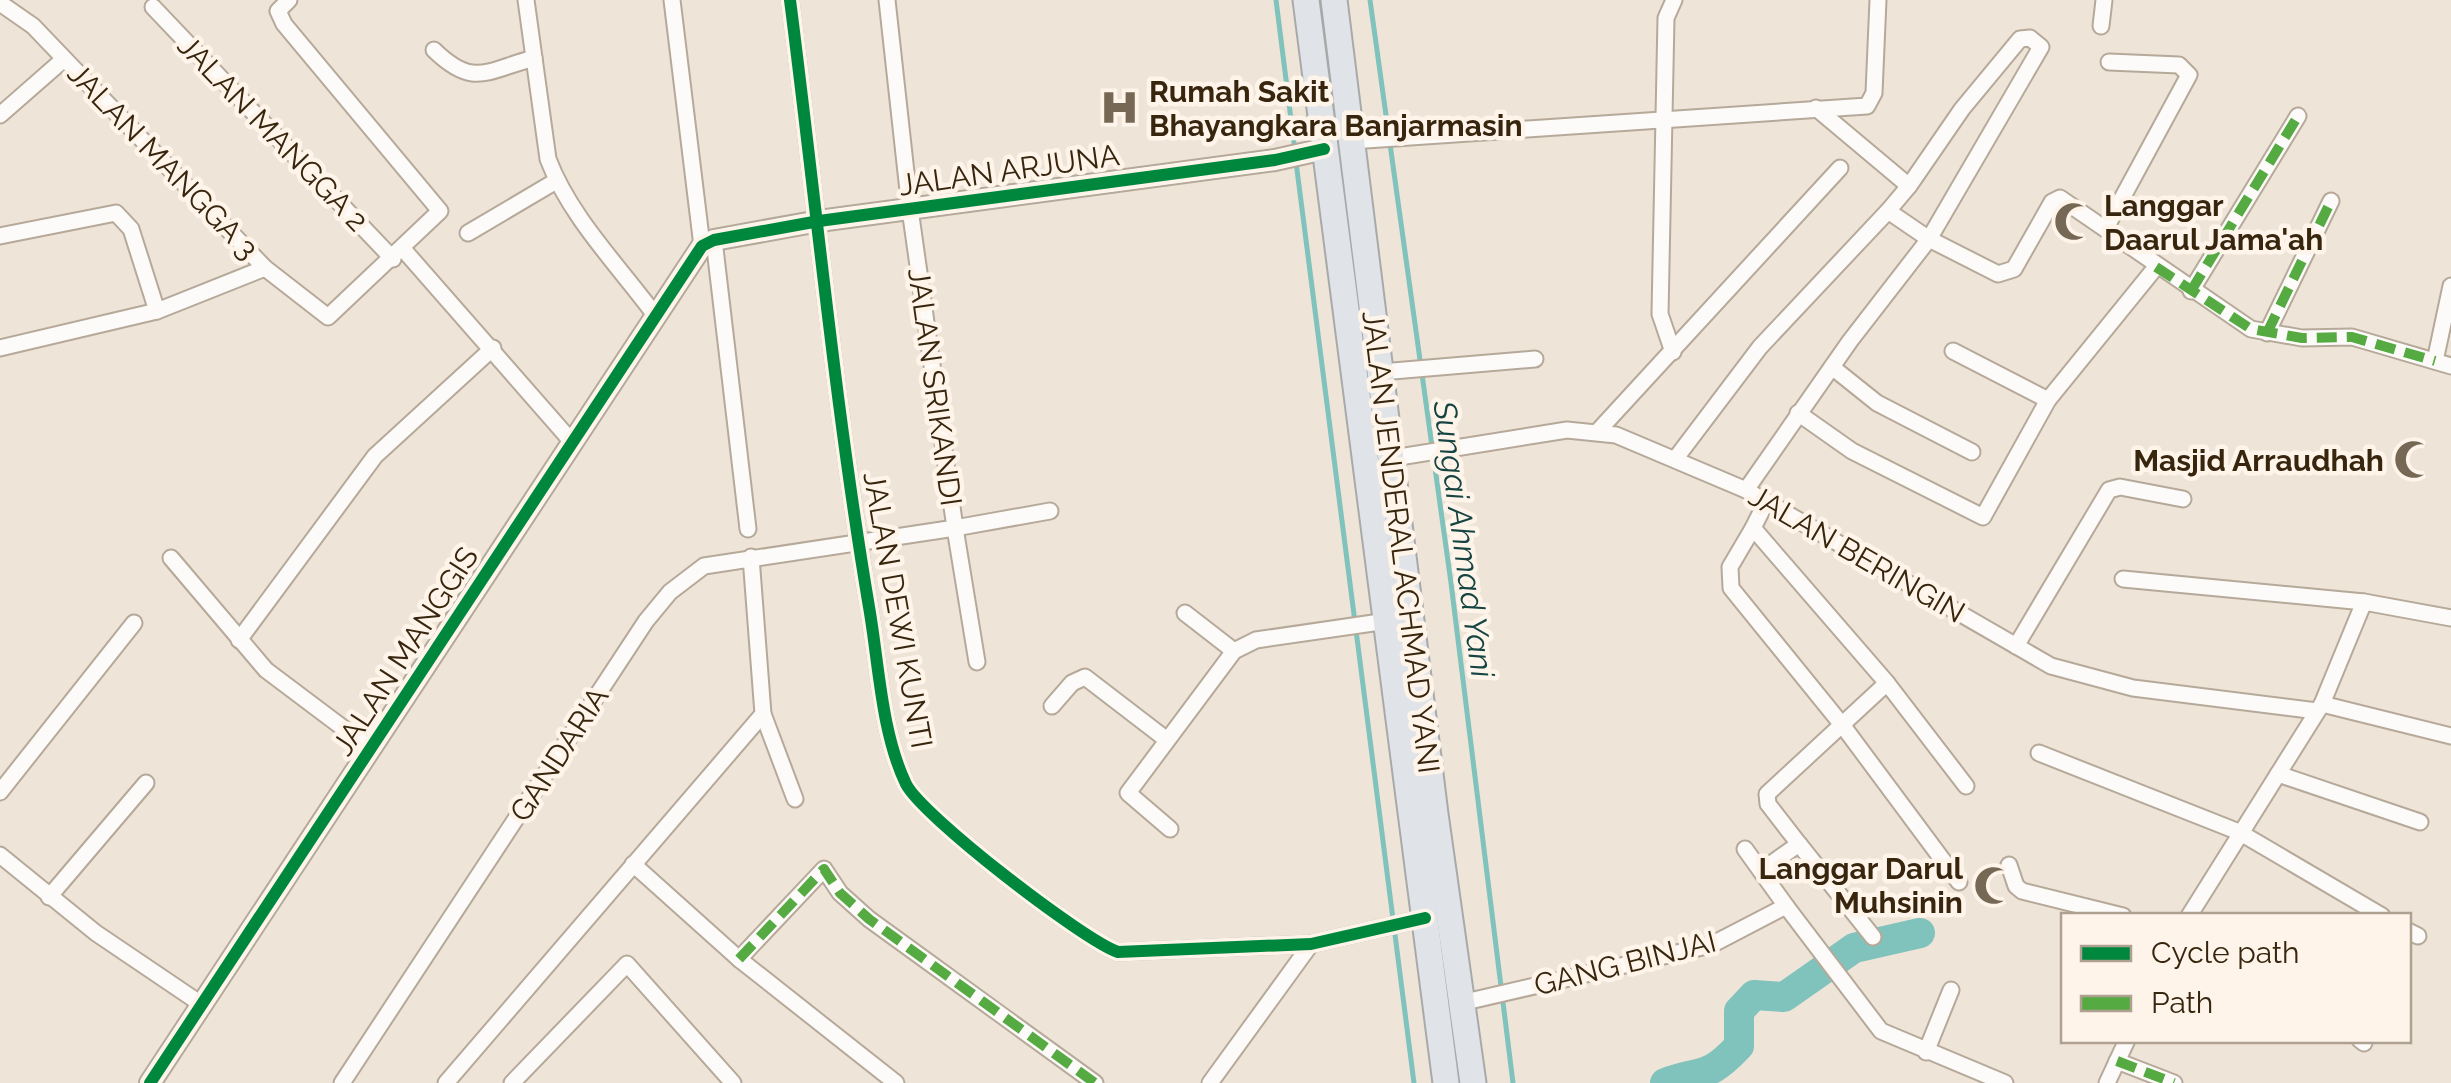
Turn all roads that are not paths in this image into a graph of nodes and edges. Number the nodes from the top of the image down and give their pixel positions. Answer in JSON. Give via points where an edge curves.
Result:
{"nodes":[{"id":1,"x":290,"y":0,"type":"edge"},
{"id":2,"x":526,"y":0,"type":"edge"},
{"id":3,"x":672,"y":0,"type":"edge"},
{"id":4,"x":790,"y":0,"type":"edge"},
{"id":5,"x":887,"y":0,"type":"edge"},
{"id":6,"x":1674,"y":0,"type":"edge"},
{"id":7,"x":1878,"y":0,"type":"edge"},
{"id":8,"x":2104,"y":0,"type":"edge"},
{"id":9,"x":0,"y":3,"type":"edge"},
{"id":10,"x":154,"y":7,"type":"dead end"},
{"id":11,"x":1334,"y":7,"type":"edge"},
{"id":12,"x":1308,"y":8,"type":"edge"},
{"id":13,"x":2101,"y":26,"type":"dead end"},
{"id":14,"x":434,"y":50,"type":"dead end"},
{"id":15,"x":534,"y":58,"type":"junction"},
{"id":16,"x":64,"y":59,"type":"junction"},
{"id":17,"x":2109,"y":62,"type":"dead end"},
{"id":18,"x":1816,"y":108,"type":"junction"},
{"id":19,"x":0,"y":115,"type":"edge"},
{"id":20,"x":2298,"y":116,"type":"dead end"},
{"id":21,"x":1665,"y":122,"type":"junction"},
{"id":22,"x":1361,"y":140,"type":"junction"},
{"id":23,"x":1315,"y":151,"type":"junction"},
{"id":24,"x":1840,"y":168,"type":"dead end"},
{"id":25,"x":556,"y":182,"type":"junction"},
{"id":26,"x":1909,"y":186,"type":"junction"},
{"id":27,"x":2331,"y":201,"type":"dead end"},
{"id":28,"x":910,"y":208,"type":"junction"},
{"id":29,"x":1888,"y":210,"type":"junction"},
{"id":30,"x":818,"y":221,"type":"junction"},
{"id":31,"x":2107,"y":226,"type":"junction"},
{"id":32,"x":468,"y":234,"type":"dead end"},
{"id":33,"x":0,"y":236,"type":"edge"},
{"id":34,"x":1930,"y":239,"type":"junction"},
{"id":35,"x":708,"y":243,"type":"junction"},
{"id":36,"x":398,"y":254,"type":"junction"},
{"id":37,"x":2156,"y":267,"type":"junction"},
{"id":38,"x":266,"y":268,"type":"junction"},
{"id":39,"x":2451,"y":286,"type":"edge"},
{"id":40,"x":2191,"y":290,"type":"junction"},
{"id":41,"x":157,"y":311,"type":"junction"},
{"id":42,"x":655,"y":315,"type":"junction"},
{"id":43,"x":2267,"y":333,"type":"junction"},
{"id":44,"x":0,"y":348,"type":"edge"},
{"id":45,"x":493,"y":348,"type":"junction"},
{"id":46,"x":1953,"y":350,"type":"dead end"},
{"id":47,"x":1673,"y":352,"type":"junction"},
{"id":48,"x":1535,"y":358,"type":"dead end"},
{"id":49,"x":2443,"y":364,"type":"edge"},
{"id":50,"x":1832,"y":367,"type":"junction"},
{"id":51,"x":1391,"y":371,"type":"junction"},
{"id":52,"x":2048,"y":400,"type":"junction"},
{"id":53,"x":1798,"y":413,"type":"junction"},
{"id":54,"x":1598,"y":430,"type":"junction"},
{"id":55,"x":572,"y":442,"type":"junction"},
{"id":56,"x":1972,"y":452,"type":"dead end"},
{"id":57,"x":1393,"y":458,"type":"junction"},
{"id":58,"x":1676,"y":458,"type":"junction"},
{"id":59,"x":1746,"y":490,"type":"junction"},
{"id":60,"x":2183,"y":498,"type":"dead end"},
{"id":61,"x":1766,"y":502,"type":"junction"},
{"id":62,"x":1050,"y":511,"type":"dead end"},
{"id":63,"x":955,"y":528,"type":"junction"},
{"id":64,"x":1754,"y":528,"type":"junction"},
{"id":65,"x":748,"y":529,"type":"dead end"},
{"id":66,"x":858,"y":542,"type":"junction"},
{"id":67,"x":750,"y":557,"type":"junction"},
{"id":68,"x":171,"y":558,"type":"dead end"},
{"id":69,"x":2124,"y":578,"type":"dead end"},
{"id":70,"x":2364,"y":602,"type":"junction"},
{"id":71,"x":1184,"y":613,"type":"dead end"},
{"id":72,"x":2451,"y":618,"type":"edge"},
{"id":73,"x":1379,"y":619,"type":"junction"},
{"id":74,"x":134,"y":623,"type":"dead end"},
{"id":75,"x":239,"y":640,"type":"junction"},
{"id":76,"x":2016,"y":646,"type":"junction"},
{"id":77,"x":1234,"y":651,"type":"junction"},
{"id":78,"x":977,"y":662,"type":"dead end"},
{"id":79,"x":1888,"y":683,"type":"junction"},
{"id":80,"x":1052,"y":706,"type":"dead end"},
{"id":81,"x":2316,"y":708,"type":"junction"},
{"id":82,"x":763,"y":714,"type":"junction"},
{"id":83,"x":1844,"y":726,"type":"junction"},
{"id":84,"x":2451,"y":736,"type":"edge"},
{"id":85,"x":1167,"y":740,"type":"junction"},
{"id":86,"x":371,"y":749,"type":"junction"},
{"id":87,"x":2039,"y":754,"type":"dead end"},
{"id":88,"x":2278,"y":774,"type":"junction"},
{"id":89,"x":146,"y":783,"type":"dead end"},
{"id":90,"x":1966,"y":786,"type":"dead end"},
{"id":91,"x":0,"y":792,"type":"edge"},
{"id":92,"x":795,"y":799,"type":"dead end"},
{"id":93,"x":2420,"y":822,"type":"dead end"},
{"id":94,"x":1170,"y":829,"type":"dead end"},
{"id":95,"x":2239,"y":832,"type":"junction"},
{"id":96,"x":1799,"y":844,"type":"junction"},
{"id":97,"x":1745,"y":849,"type":"dead end"},
{"id":98,"x":0,"y":855,"type":"edge"},
{"id":99,"x":633,"y":864,"type":"junction"},
{"id":100,"x":2008,"y":865,"type":"dead end"},
{"id":101,"x":1761,"y":871,"type":"junction"},
{"id":102,"x":1959,"y":882,"type":"dead end"},
{"id":103,"x":50,"y":897,"type":"junction"},
{"id":104,"x":1786,"y":906,"type":"junction"},
{"id":105,"x":2110,"y":913,"type":"edge"},
{"id":106,"x":2191,"y":913,"type":"edge"},
{"id":107,"x":2377,"y":913,"type":"edge"},
{"id":108,"x":1414,"y":921,"type":"junction"},
{"id":109,"x":1872,"y":937,"type":"dead end"},
{"id":110,"x":1311,"y":944,"type":"junction"},
{"id":111,"x":739,"y":959,"type":"junction"},
{"id":112,"x":1951,"y":990,"type":"dead end"},
{"id":113,"x":1462,"y":1003,"type":"junction"},
{"id":114,"x":201,"y":1004,"type":"junction"},
{"id":115,"x":2126,"y":1043,"type":"edge"},
{"id":116,"x":1926,"y":1052,"type":"junction"},
{"id":117,"x":2118,"y":1061,"type":"junction"},
{"id":118,"x":150,"y":1083,"type":"edge"},
{"id":119,"x":342,"y":1083,"type":"edge"},
{"id":120,"x":446,"y":1083,"type":"edge"},
{"id":121,"x":512,"y":1083,"type":"edge"},
{"id":122,"x":734,"y":1083,"type":"edge"},
{"id":123,"x":896,"y":1083,"type":"edge"},
{"id":124,"x":1095,"y":1083,"type":"edge"},
{"id":125,"x":1210,"y":1083,"type":"edge"},
{"id":126,"x":1446,"y":1083,"type":"edge"},
{"id":127,"x":1473,"y":1083,"type":"edge"},
{"id":128,"x":2006,"y":1083,"type":"edge"},
{"id":129,"x":2108,"y":1083,"type":"edge"},
{"id":130,"x":2174,"y":1083,"type":"edge"}],
"edges":[{"from":1,"to":36,"type":"street","via":[[278,11],[284,24],[440,211]]},
{"from":2,"to":15,"type":"street"},
{"from":3,"to":35,"type":"street"},
{"from":4,"to":30,"type":"street","name":"JALAN DEWI KUNTI"},
{"from":5,"to":28,"type":"street","name":"JALAN SRIKANDI"},
{"from":6,"to":21,"type":"street","via":[[1667,12]]},
{"from":7,"to":18,"type":"street","via":[[1873,102]]},
{"from":8,"to":13,"type":"street"},
{"from":9,"to":16,"type":"street","name":"JALAN MANGGA 3","via":[[34,26]]},
{"from":10,"to":36,"type":"street","name":"JALAN MANGGA 2"},
{"from":11,"to":12,"type":"highway"},
{"from":11,"to":22,"type":"highway","name":"JALAN JENDERAL ACHMAD YANI"},
{"from":12,"to":23,"type":"highway","name":"JALAN JENDERAL ACHMAD YANI"},
{"from":14,"to":15,"type":"street","via":[[460,73],[472,74]]},
{"from":15,"to":25,"type":"street"},
{"from":16,"to":19,"type":"street"},
{"from":16,"to":38,"type":"street","name":"JALAN MANGGA 3"},
{"from":17,"to":31,"type":"street","via":[[2182,66],[2188,75]]},
{"from":18,"to":21,"type":"street"},
{"from":18,"to":26,"type":"street"},
{"from":20,"to":40,"type":"street"},
{"from":21,"to":22,"type":"street"},
{"from":21,"to":47,"type":"street","via":[[1660,314]]},
{"from":22,"to":51,"type":"highway","name":"JALAN JENDERAL ACHMAD YANI"},
{"from":23,"to":28,"type":"street","name":"JALAN ARJUNA"},
{"from":23,"to":73,"type":"highway","name":"JALAN JENDERAL ACHMAD YANI"},
{"from":24,"to":47,"type":"street"},
{"from":25,"to":32,"type":"street"},
{"from":25,"to":42,"type":"street"},
{"from":26,"to":29,"type":"street"},
{"from":26,"to":34,"type":"street","via":[[2020,39],[2039,44],[2039,56]]},
{"from":27,"to":43,"type":"street"},
{"from":28,"to":30,"type":"street","name":"JALAN ARJUNA"},
{"from":28,"to":63,"type":"street","name":"JALAN SRIKANDI"},
{"from":29,"to":34,"type":"street"},
{"from":29,"to":58,"type":"street","via":[[1760,347]]},
{"from":30,"to":35,"type":"street","name":"JALAN ARJUNA"},
{"from":30,"to":66,"type":"street","name":"JALAN DEWI KUNTI"},
{"from":31,"to":34,"type":"street","via":[[2055,200],[2014,269],[2002,275]]},
{"from":31,"to":37,"type":"street"},
{"from":33,"to":41,"type":"street","via":[[116,213],[131,229]]},
{"from":34,"to":50,"type":"street"},
{"from":35,"to":42,"type":"street","name":"JALAN MANGGIS"},
{"from":35,"to":65,"type":"street"},
{"from":36,"to":38,"type":"street","name":"JALAN MANGGA 3","via":[[328,317]]},
{"from":36,"to":45,"type":"street","name":"JALAN MANGGA 2"},
{"from":37,"to":40,"type":"street"},
{"from":37,"to":52,"type":"street"},
{"from":38,"to":41,"type":"street"},
{"from":39,"to":49,"type":"street"},
{"from":40,"to":43,"type":"street"},
{"from":41,"to":44,"type":"street"},
{"from":42,"to":55,"type":"street","name":"JALAN MANGGIS"},
{"from":43,"to":49,"type":"street","via":[[2352,337]]},
{"from":45,"to":55,"type":"street","name":"JALAN MANGGA 2"},
{"from":45,"to":75,"type":"street","via":[[368,464]]},
{"from":46,"to":52,"type":"street"},
{"from":47,"to":54,"type":"street"},
{"from":48,"to":51,"type":"street"},
{"from":50,"to":53,"type":"street"},
{"from":50,"to":56,"type":"street","via":[[1877,403]]},
{"from":51,"to":57,"type":"highway","name":"JALAN JENDERAL ACHMAD YANI"},
{"from":52,"to":53,"type":"street","via":[[1981,518],[1852,451]]},
{"from":53,"to":59,"type":"street"},
{"from":54,"to":57,"type":"street","name":"JALAN BERINGIN"},
{"from":54,"to":58,"type":"street","name":"JALAN BERINGIN"},
{"from":55,"to":86,"type":"street","name":"JALAN MANGGIS"},
{"from":57,"to":73,"type":"highway","name":"JALAN JENDERAL ACHMAD YANI"},
{"from":58,"to":59,"type":"street","name":"JALAN BERINGIN"},
{"from":59,"to":61,"type":"street","name":"JALAN BERINGIN"},
{"from":60,"to":76,"type":"street","via":[[2108,490]]},
{"from":61,"to":64,"type":"street"},
{"from":61,"to":76,"type":"street","name":"JALAN BERINGIN"},
{"from":62,"to":63,"type":"street"},
{"from":63,"to":66,"type":"street","name":"JALAN SRIKANDI"},
{"from":63,"to":78,"type":"street"},
{"from":64,"to":79,"type":"street"},
{"from":64,"to":83,"type":"street","via":[[1730,567],[1731,588]]},
{"from":66,"to":67,"type":"street","name":"GANDARIA"},
{"from":66,"to":110,"type":"street","name":"JALAN DEWI KUNTI","via":[[894,748],[908,787],[932,813],[1105,948]]},
{"from":67,"to":82,"type":"street"},
{"from":67,"to":119,"type":"street","name":"GANDARIA","via":[[698,570],[646,621]]},
{"from":68,"to":75,"type":"street"},
{"from":69,"to":70,"type":"street"},
{"from":70,"to":72,"type":"street"},
{"from":70,"to":81,"type":"street"},
{"from":71,"to":77,"type":"street"},
{"from":73,"to":77,"type":"street","via":[[1256,640]]},
{"from":73,"to":108,"type":"highway","name":"JALAN JENDERAL ACHMAD YANI"},
{"from":73,"to":113,"type":"highway","name":"JALAN JENDERAL ACHMAD YANI"},
{"from":74,"to":91,"type":"street"},
{"from":75,"to":86,"type":"street","via":[[294,694]]},
{"from":76,"to":81,"type":"street","name":"JALAN BERINGIN","via":[[2068,672],[2133,688]]},
{"from":77,"to":85,"type":"street"},
{"from":79,"to":83,"type":"street"},
{"from":79,"to":90,"type":"street"},
{"from":80,"to":85,"type":"street","via":[[1085,677]]},
{"from":81,"to":84,"type":"street","name":"JALAN BERINGIN"},
{"from":81,"to":88,"type":"street"},
{"from":82,"to":92,"type":"street"},
{"from":82,"to":99,"type":"street"},
{"from":83,"to":96,"type":"street","via":[[1766,794]]},
{"from":83,"to":102,"type":"street"},
{"from":85,"to":94,"type":"street","via":[[1128,792]]},
{"from":86,"to":114,"type":"street","name":"JALAN MANGGIS"},
{"from":87,"to":95,"type":"street"},
{"from":88,"to":93,"type":"street"},
{"from":88,"to":95,"type":"street"},
{"from":89,"to":103,"type":"street"},
{"from":95,"to":106,"type":"street"},
{"from":95,"to":107,"type":"street"},
{"from":96,"to":101,"type":"street"},
{"from":96,"to":109,"type":"street"},
{"from":97,"to":101,"type":"street"},
{"from":98,"to":103,"type":"street"},
{"from":99,"to":111,"type":"street"},
{"from":99,"to":120,"type":"street"},
{"from":100,"to":105,"type":"street","via":[[2022,891]]},
{"from":101,"to":104,"type":"street"},
{"from":103,"to":114,"type":"street"},
{"from":104,"to":113,"type":"street","name":"GANG BINJAI","via":[[1711,945]]},
{"from":104,"to":116,"type":"street","via":[[1871,1021]]},
{"from":108,"to":110,"type":"street","name":"JALAN DEWI KUNTI"},
{"from":108,"to":126,"type":"highway","name":"JALAN JENDERAL ACHMAD YANI"},
{"from":110,"to":125,"type":"street"},
{"from":111,"to":123,"type":"street"},
{"from":111,"to":124,"type":"street","via":[[824,869],[869,919]]},
{"from":112,"to":116,"type":"street"},
{"from":113,"to":127,"type":"highway","name":"JALAN JENDERAL ACHMAD YANI"},
{"from":114,"to":118,"type":"street","name":"JALAN MANGGIS"},
{"from":115,"to":117,"type":"street"},
{"from":116,"to":128,"type":"street"},
{"from":117,"to":129,"type":"street"},
{"from":117,"to":130,"type":"street"},
{"from":121,"to":122,"type":"street","via":[[627,964]]}]}
